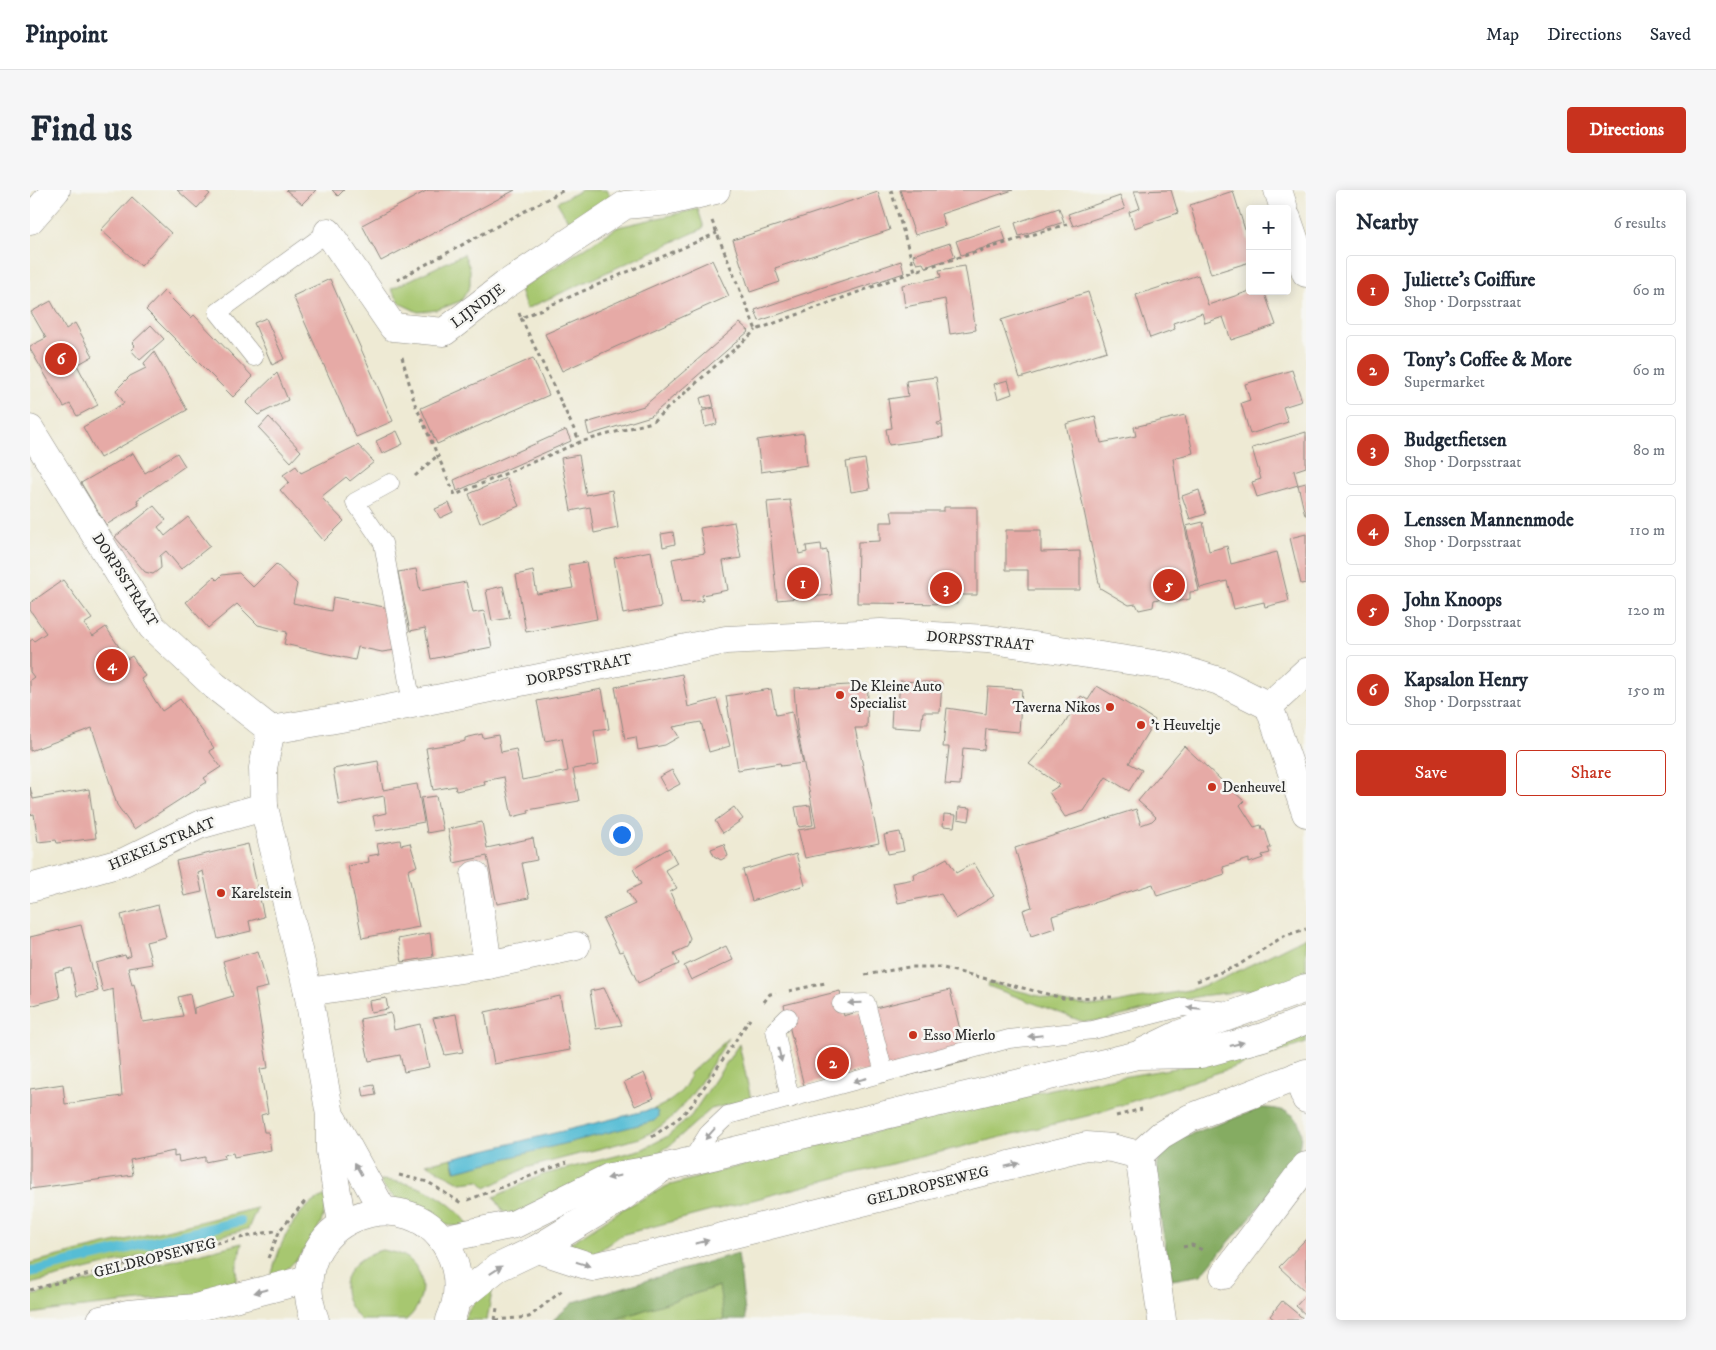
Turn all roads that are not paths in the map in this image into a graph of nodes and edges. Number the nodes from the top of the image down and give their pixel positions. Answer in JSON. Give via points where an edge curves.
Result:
{"nodes":[{"id":1,"x":56,"y":190,"type":"edge"},
{"id":2,"x":1278,"y":190,"type":"edge"},
{"id":3,"x":708,"y":192,"type":"edge"},
{"id":4,"x":622,"y":198,"type":"edge"},
{"id":5,"x":1283,"y":205,"type":"edge"},
{"id":6,"x":30,"y":220,"type":"edge"},
{"id":7,"x":1291,"y":229,"type":"edge"},
{"id":8,"x":328,"y":232,"type":"joint"},
{"id":9,"x":1306,"y":272,"type":"edge"},
{"id":10,"x":254,"y":357,"type":"dead end"},
{"id":11,"x":30,"y":429,"type":"edge"},
{"id":12,"x":390,"y":483,"type":"dead end"},
{"id":13,"x":1306,"y":672,"type":"edge"},
{"id":14,"x":412,"y":704,"type":"junction"},
{"id":15,"x":1269,"y":706,"type":"junction"},
{"id":16,"x":271,"y":730,"type":"junction"},
{"id":17,"x":264,"y":807,"type":"junction"},
{"id":18,"x":1306,"y":813,"type":"edge"},
{"id":19,"x":475,"y":875,"type":"dead end"},
{"id":20,"x":30,"y":888,"type":"edge"},
{"id":21,"x":576,"y":946,"type":"dead end"},
{"id":22,"x":488,"y":966,"type":"junction"},
{"id":23,"x":1306,"y":988,"type":"edge"},
{"id":24,"x":308,"y":992,"type":"junction"},
{"id":25,"x":841,"y":1004,"type":"dead end"},
{"id":26,"x":1242,"y":1012,"type":"junction"},
{"id":27,"x":788,"y":1017,"type":"dead end"},
{"id":28,"x":1306,"y":1020,"type":"edge"},
{"id":29,"x":1138,"y":1055,"type":"junction"},
{"id":30,"x":884,"y":1073,"type":"junction"},
{"id":31,"x":1303,"y":1083,"type":"edge"},
{"id":32,"x":790,"y":1099,"type":"junction"},
{"id":33,"x":330,"y":1115,"type":"junction"},
{"id":34,"x":1139,"y":1155,"type":"junction"},
{"id":35,"x":691,"y":1161,"type":"junction"},
{"id":36,"x":1306,"y":1166,"type":"edge"},
{"id":37,"x":662,"y":1168,"type":"junction"},
{"id":38,"x":383,"y":1211,"type":"junction"},
{"id":39,"x":342,"y":1223,"type":"junction"},
{"id":40,"x":442,"y":1239,"type":"junction"},
{"id":41,"x":537,"y":1249,"type":"junction"},
{"id":42,"x":1227,"y":1269,"type":"road end"},
{"id":43,"x":308,"y":1279,"type":"junction"},
{"id":44,"x":454,"y":1310,"type":"edge"},
{"id":45,"x":101,"y":1320,"type":"edge"},
{"id":46,"x":316,"y":1320,"type":"edge"},
{"id":47,"x":1162,"y":1320,"type":"edge"}],
"edges":[{"from":1,"to":6,"type":"street"},
{"from":2,"to":5,"type":"street"},
{"from":3,"to":4,"type":"street","name":"LIJNDJE","via":[[670,201]]},
{"from":4,"to":8,"type":"street","name":"LIJNDJE","via":[[444,332],[393,327]]},
{"from":7,"to":9,"type":"street"},
{"from":8,"to":10,"type":"lane","via":[[218,312]]},
{"from":11,"to":16,"type":"street","name":"DORPSSTRAAT","via":[[152,627],[215,686]]},
{"from":12,"to":14,"type":"lane","via":[[355,502],[383,543]]},
{"from":13,"to":15,"type":"street"},
{"from":14,"to":15,"type":"street","name":"DORPSSTRAAT","via":[[726,640],[881,634],[987,639],[1174,667],[1220,681]]},
{"from":14,"to":16,"type":"street","name":"DORPSSTRAAT"},
{"from":15,"to":18,"type":"street"},
{"from":16,"to":17,"type":"street","via":[[263,768]]},
{"from":17,"to":20,"type":"street","name":"HEKELSTRAAT","via":[[198,824],[124,862]]},
{"from":17,"to":24,"type":"street"},
{"from":19,"to":22,"type":"street"},
{"from":21,"to":22,"type":"street"},
{"from":22,"to":24,"type":"street"},
{"from":23,"to":26,"type":"street"},
{"from":24,"to":33,"type":"street"},
{"from":30,"to":25,"type":"lane","one_way":true,"via":[[866,1003]]},
{"from":26,"to":29,"type":"street","via":[[1180,1034]]},
{"from":26,"to":30,"type":"lane","one_way":true,"via":[[1183,1007],[1093,1030],[1009,1039]]},
{"from":27,"to":32,"type":"lane","one_way":true,"via":[[775,1030]]},
{"from":29,"to":28,"type":"street","one_way":true,"via":[[1201,1054],[1263,1037]]},
{"from":29,"to":35,"type":"street"},
{"from":30,"to":32,"type":"lane","one_way":true},
{"from":31,"to":34,"type":"street","via":[[1190,1118],[1161,1135]]},
{"from":32,"to":35,"type":"lane","one_way":true,"via":[[728,1115],[708,1134]]},
{"from":38,"to":33,"type":"street","one_way":true},
{"from":33,"to":39,"type":"street","via":[[330,1150]]},
{"from":41,"to":34,"type":"street","name":"GELDROPSEWEG","one_way":true,"via":[[592,1267],[1086,1146]]},
{"from":34,"to":47,"type":"street"},
{"from":35,"to":37,"type":"street"},
{"from":36,"to":42,"type":"street"},
{"from":37,"to":40,"type":"street","one_way":true,"via":[[610,1177],[515,1224]]},
{"from":37,"to":41,"type":"street","via":[[619,1199]]},
{"from":38,"to":39,"type":"street","via":[[362,1214]]},
{"from":38,"to":40,"type":"street","via":[[410,1216]]},
{"from":39,"to":43,"type":"street","via":[[325,1238],[313,1257]]},
{"from":40,"to":44,"type":"street","via":[[455,1264],[458,1282]]},
{"from":44,"to":41,"type":"street","one_way":true,"via":[[497,1268]]},
{"from":43,"to":45,"type":"street","one_way":true,"via":[[195,1308],[128,1314]]},
{"from":43,"to":46,"type":"street","via":[[310,1305]]}]}
